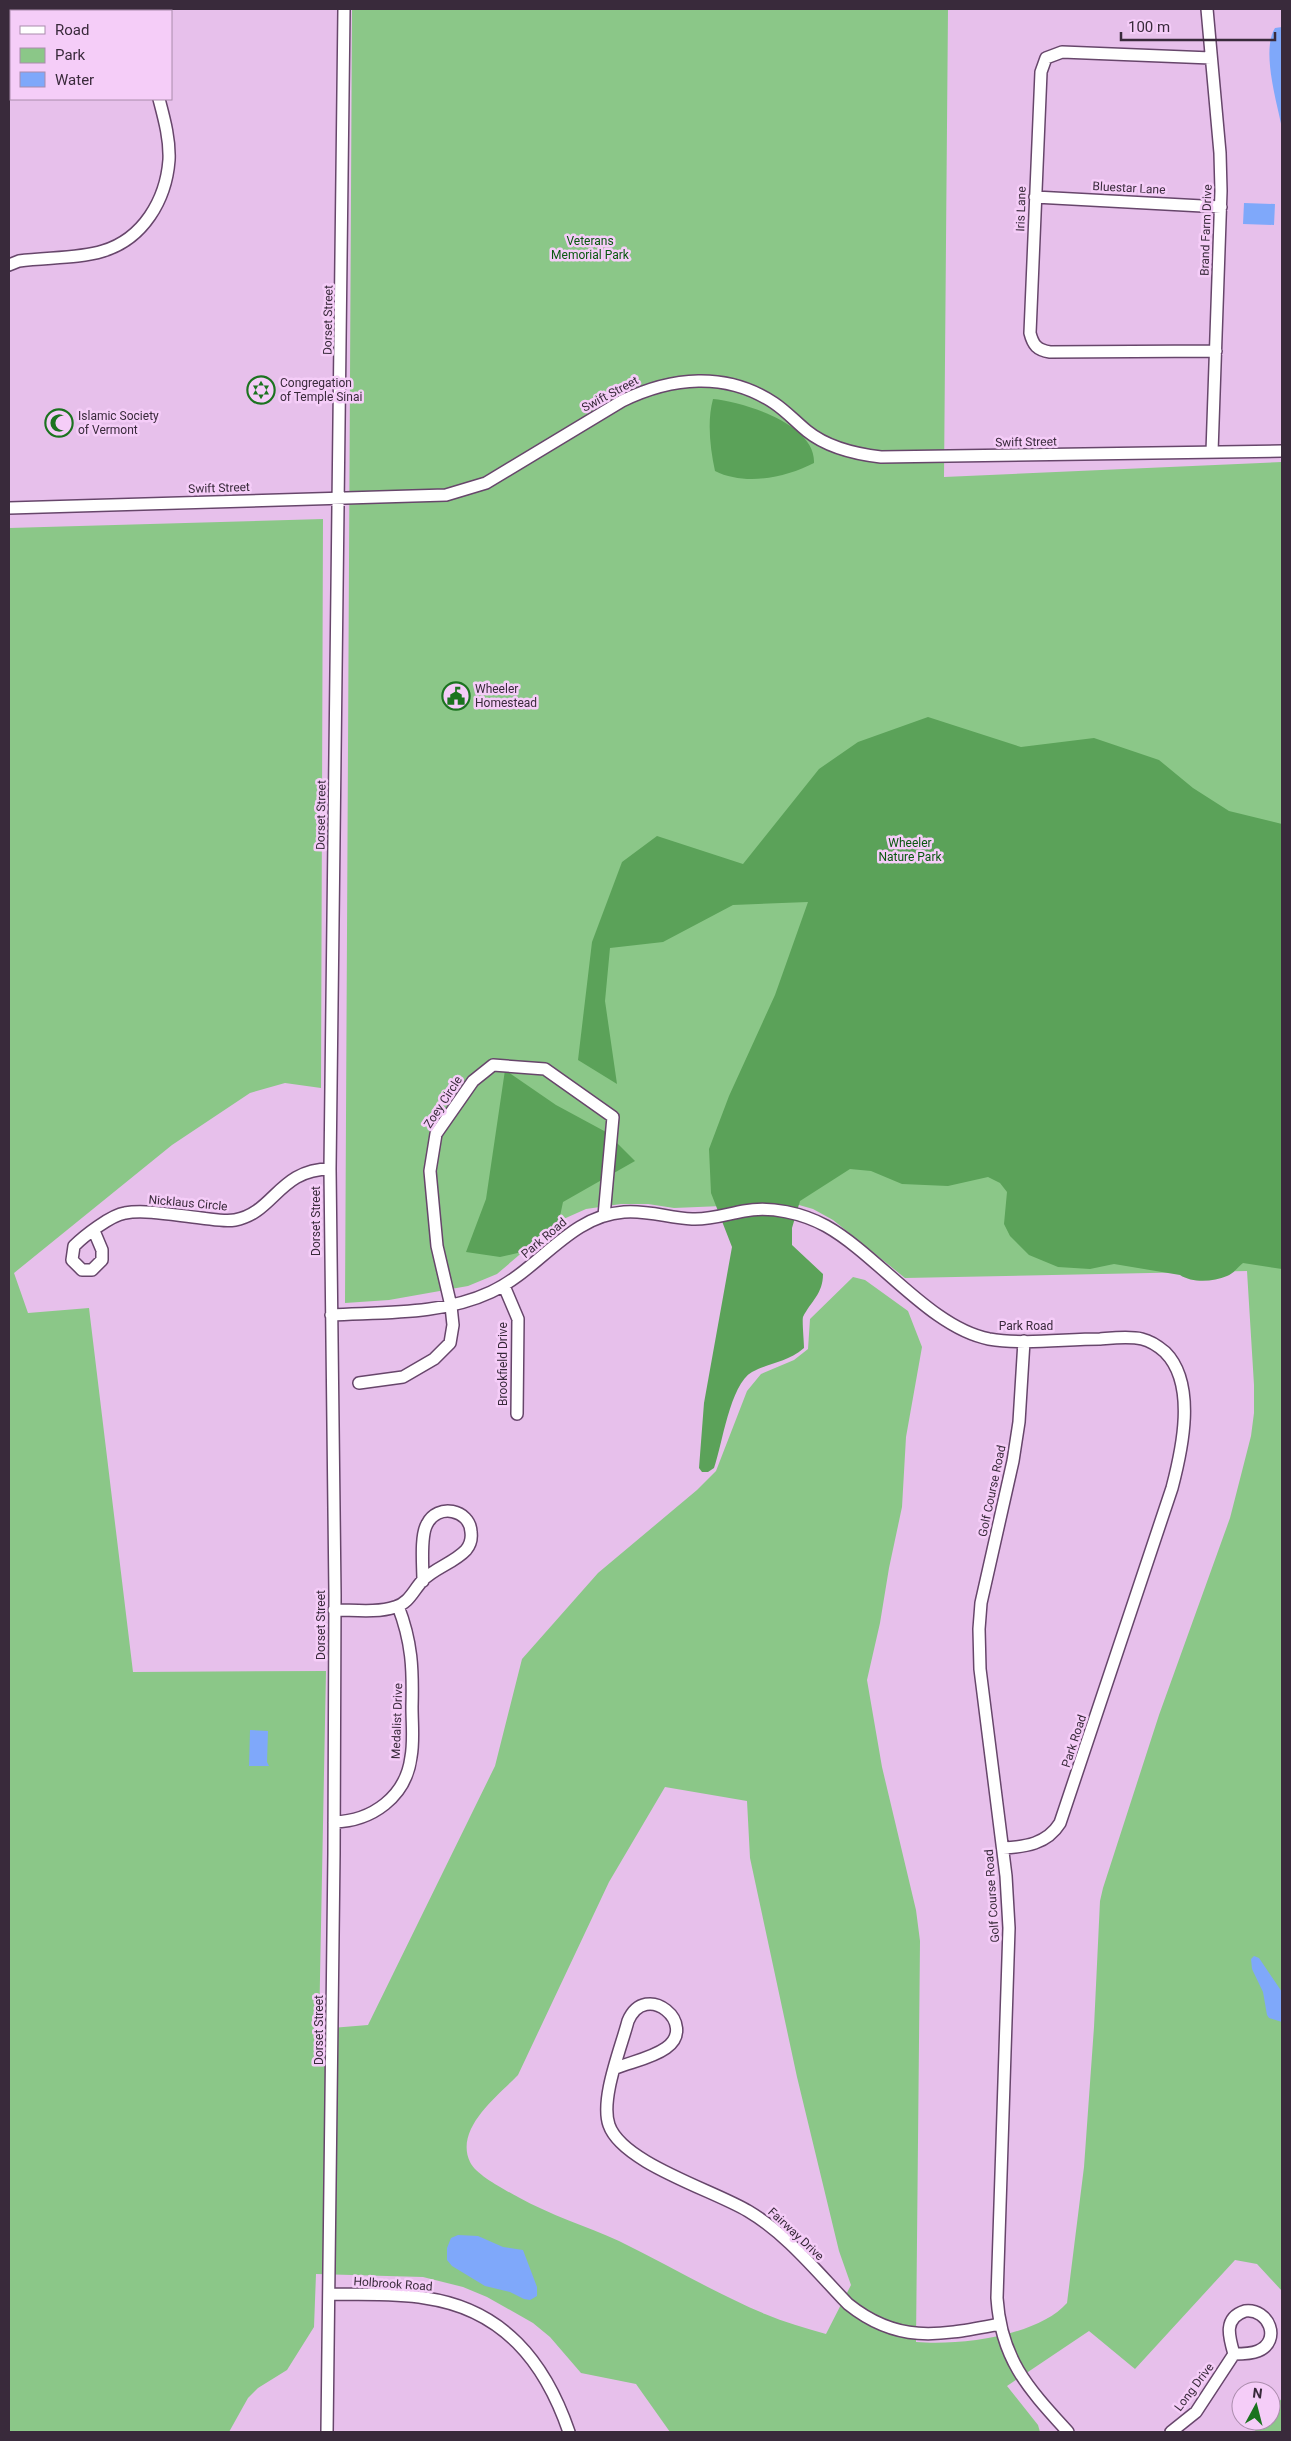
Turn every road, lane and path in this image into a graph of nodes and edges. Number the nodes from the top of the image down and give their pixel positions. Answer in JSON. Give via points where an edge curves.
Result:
{"nodes":[{"id":1,"x":344,"y":9,"type":"edge"},
{"id":2,"x":1207,"y":9,"type":"edge"},
{"id":3,"x":1211,"y":58,"type":"junction"},
{"id":4,"x":160,"y":100,"type":"edge"},
{"id":5,"x":1035,"y":197,"type":"junction"},
{"id":6,"x":1222,"y":207,"type":"junction"},
{"id":7,"x":9,"y":265,"type":"edge"},
{"id":8,"x":1216,"y":351,"type":"junction"},
{"id":9,"x":1282,"y":451,"type":"edge"},
{"id":10,"x":1212,"y":452,"type":"junction"},
{"id":11,"x":339,"y":499,"type":"junction"},
{"id":12,"x":9,"y":508,"type":"edge"},
{"id":13,"x":330,"y":1169,"type":"junction"},
{"id":14,"x":604,"y":1216,"type":"junction"},
{"id":15,"x":94,"y":1231,"type":"dead end"},
{"id":16,"x":504,"y":1286,"type":"junction"},
{"id":17,"x":452,"y":1306,"type":"junction"},
{"id":18,"x":330,"y":1315,"type":"junction"},
{"id":19,"x":1024,"y":1340,"type":"junction"},
{"id":20,"x":358,"y":1383,"type":"dead end"},
{"id":21,"x":517,"y":1414,"type":"dead end"},
{"id":22,"x":423,"y":1581,"type":"junction"},
{"id":23,"x":398,"y":1606,"type":"junction"},
{"id":24,"x":334,"y":1610,"type":"junction"},
{"id":25,"x":334,"y":1822,"type":"junction"},
{"id":26,"x":1002,"y":1848,"type":"junction"},
{"id":27,"x":616,"y":2068,"type":"junction"},
{"id":28,"x":330,"y":2294,"type":"junction"},
{"id":29,"x":1000,"y":2324,"type":"junction"},
{"id":30,"x":1234,"y":2354,"type":"dead end"},
{"id":31,"x":327,"y":2432,"type":"edge"},
{"id":32,"x":569,"y":2432,"type":"edge"},
{"id":33,"x":1068,"y":2432,"type":"edge"},
{"id":34,"x":1171,"y":2432,"type":"edge"}],
"edges":[{"from":1,"to":11,"type":"street","name":"Dorset Street"},
{"from":2,"to":3,"type":"street","name":"Brand Farm Drive"},
{"from":3,"to":5,"type":"street","name":"Iris Lane","via":[[1062,52],[1046,58],[1041,72]]},
{"from":3,"to":6,"type":"street","name":"Brand Farm Drive"},
{"from":4,"to":7,"type":"street","via":[[168,137],[167,171],[160,197],[140,229],[122,243],[105,250]]},
{"from":5,"to":6,"type":"street","name":"Bluestar Lane"},
{"from":5,"to":8,"type":"street","name":"Iris Lane","via":[[1030,333],[1035,346],[1050,352]]},
{"from":6,"to":8,"type":"street","name":"Brand Farm Drive"},
{"from":8,"to":10,"type":"street","name":"Brand Farm Drive"},
{"from":9,"to":10,"type":"street","name":"Swift Street"},
{"from":10,"to":11,"type":"street","name":"Swift Street","via":[[868,456],[843,450],[820,439],[775,404],[750,391],[724,383],[689,381],[654,387],[622,401],[520,464],[465,491],[417,497]]},
{"from":11,"to":12,"type":"street","name":"Swift Street"},
{"from":11,"to":13,"type":"street","name":"Dorset Street"},
{"from":13,"to":15,"type":"street","name":"Nicklaus Circle","via":[[303,1172],[255,1212],[242,1218],[227,1220],[130,1212],[114,1216]]},
{"from":13,"to":18,"type":"street","name":"Dorset Street"},
{"from":14,"to":16,"type":"street","name":"Park Road","via":[[576,1228]]},
{"from":14,"to":17,"type":"street","name":"Zoey Circle","via":[[613,1117],[545,1069],[492,1066],[473,1081],[436,1134],[430,1172],[438,1246]]},
{"from":14,"to":19,"type":"street","name":"Park Road","via":[[640,1212],[694,1219],[757,1210],[801,1216],[836,1232],[953,1325],[986,1338]]},
{"from":16,"to":17,"type":"street","name":"Park Road"},
{"from":16,"to":21,"type":"street","name":"Brookfield Drive","via":[[518,1319]]},
{"from":17,"to":18,"type":"street","name":"Park Road"},
{"from":17,"to":20,"type":"street","via":[[450,1343],[434,1359],[403,1377]]},
{"from":18,"to":24,"type":"street","name":"Dorset Street"},
{"from":19,"to":26,"type":"street","name":"Golf Course Road","via":[[1013,1461],[981,1603],[979,1629],[980,1669]]},
{"from":19,"to":26,"type":"street","name":"Park Road","via":[[1132,1338],[1156,1345],[1168,1355],[1178,1373],[1184,1424],[1172,1488],[1064,1816],[1056,1830],[1043,1840],[1026,1846]]},
{"from":22,"to":22,"type":"street","via":[[469,1544],[470,1524],[458,1513],[448,1510],[438,1513],[427,1524]]},
{"from":22,"to":23,"type":"street","via":[[412,1596]]},
{"from":23,"to":24,"type":"street","via":[[383,1610]]},
{"from":23,"to":25,"type":"street","name":"Medalist Drive","via":[[413,1665],[410,1767],[398,1792],[382,1807],[355,1820]]},
{"from":24,"to":25,"type":"street","name":"Dorset Street"},
{"from":25,"to":28,"type":"street","name":"Dorset Street"},
{"from":26,"to":29,"type":"street","name":"Golf Course Road","via":[[1009,1944],[997,2283]]},
{"from":27,"to":27,"type":"street","name":"Fairway Drive","via":[[633,2013],[650,2004],[667,2010],[676,2026],[671,2044],[660,2052]]},
{"from":27,"to":29,"type":"street","name":"Fairway Drive","via":[[607,2114],[608,2124],[619,2143],[646,2161],[760,2218],[859,2313],[897,2332],[921,2335],[940,2335]]},
{"from":28,"to":31,"type":"street","name":"Dorset Street"},
{"from":28,"to":32,"type":"street","name":"Holbrook Road","via":[[425,2298],[480,2314],[509,2334],[534,2361],[554,2394]]},
{"from":29,"to":33,"type":"street","name":"Golf Course Road","via":[[1019,2374]]},
{"from":30,"to":34,"type":"street","name":"Long Drive","via":[[1196,2412]]}]}
